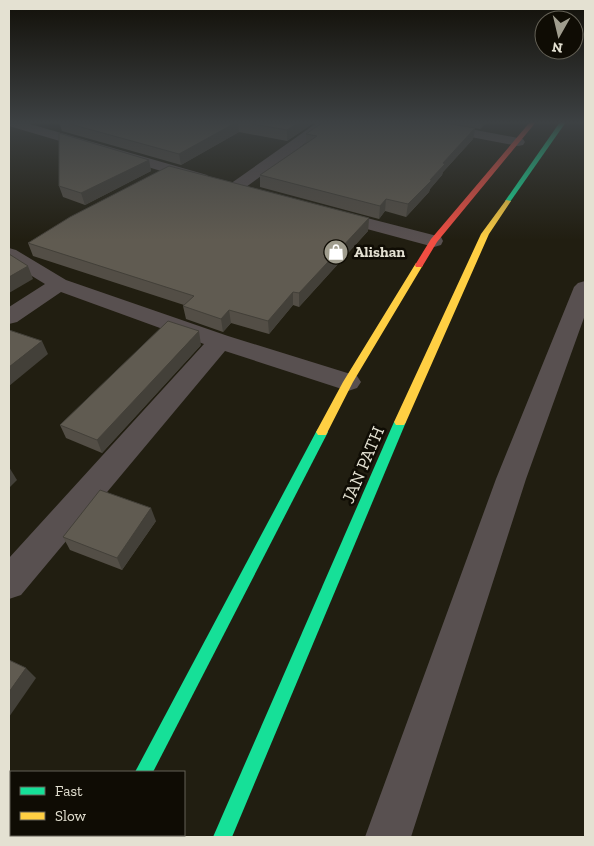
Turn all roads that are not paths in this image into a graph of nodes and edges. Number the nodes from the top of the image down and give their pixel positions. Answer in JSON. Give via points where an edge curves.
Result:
{"nodes":[{"id":1,"x":141,"y":161,"type":"edge"},
{"id":2,"x":270,"y":161,"type":"edge"},
{"id":3,"x":501,"y":161,"type":"edge"},
{"id":4,"x":536,"y":161,"type":"edge"},
{"id":5,"x":170,"y":170,"type":"junction"},
{"id":6,"x":153,"y":179,"type":"edge"},
{"id":7,"x":236,"y":187,"type":"junction"},
{"id":8,"x":254,"y":192,"type":"edge"},
{"id":9,"x":318,"y":210,"type":"edge"},
{"id":10,"x":434,"y":241,"type":"junction"},
{"id":11,"x":14,"y":251,"type":"edge"},
{"id":12,"x":59,"y":284,"type":"junction"},
{"id":13,"x":585,"y":287,"type":"edge"},
{"id":14,"x":9,"y":318,"type":"edge"},
{"id":15,"x":220,"y":341,"type":"junction"},
{"id":16,"x":348,"y":382,"type":"junction"},
{"id":17,"x":9,"y":583,"type":"edge"},
{"id":18,"x":145,"y":771,"type":"edge"},
{"id":19,"x":222,"y":837,"type":"edge"},
{"id":20,"x":388,"y":837,"type":"edge"}],
"edges":[{"from":1,"to":5,"type":"street"},
{"from":2,"to":7,"type":"street"},
{"from":3,"to":10,"type":"main road"},
{"from":4,"to":19,"type":"main road","name":"JAN PATH","via":[[485,234]]},
{"from":5,"to":6,"type":"street"},
{"from":5,"to":7,"type":"street"},
{"from":7,"to":8,"type":"street"},
{"from":9,"to":10,"type":"street"},
{"from":10,"to":16,"type":"main road"},
{"from":11,"to":12,"type":"street"},
{"from":12,"to":14,"type":"street"},
{"from":12,"to":15,"type":"street"},
{"from":13,"to":20,"type":"street","via":[[511,479]]},
{"from":15,"to":16,"type":"street"},
{"from":15,"to":17,"type":"street"},
{"from":16,"to":18,"type":"main road"}]}
